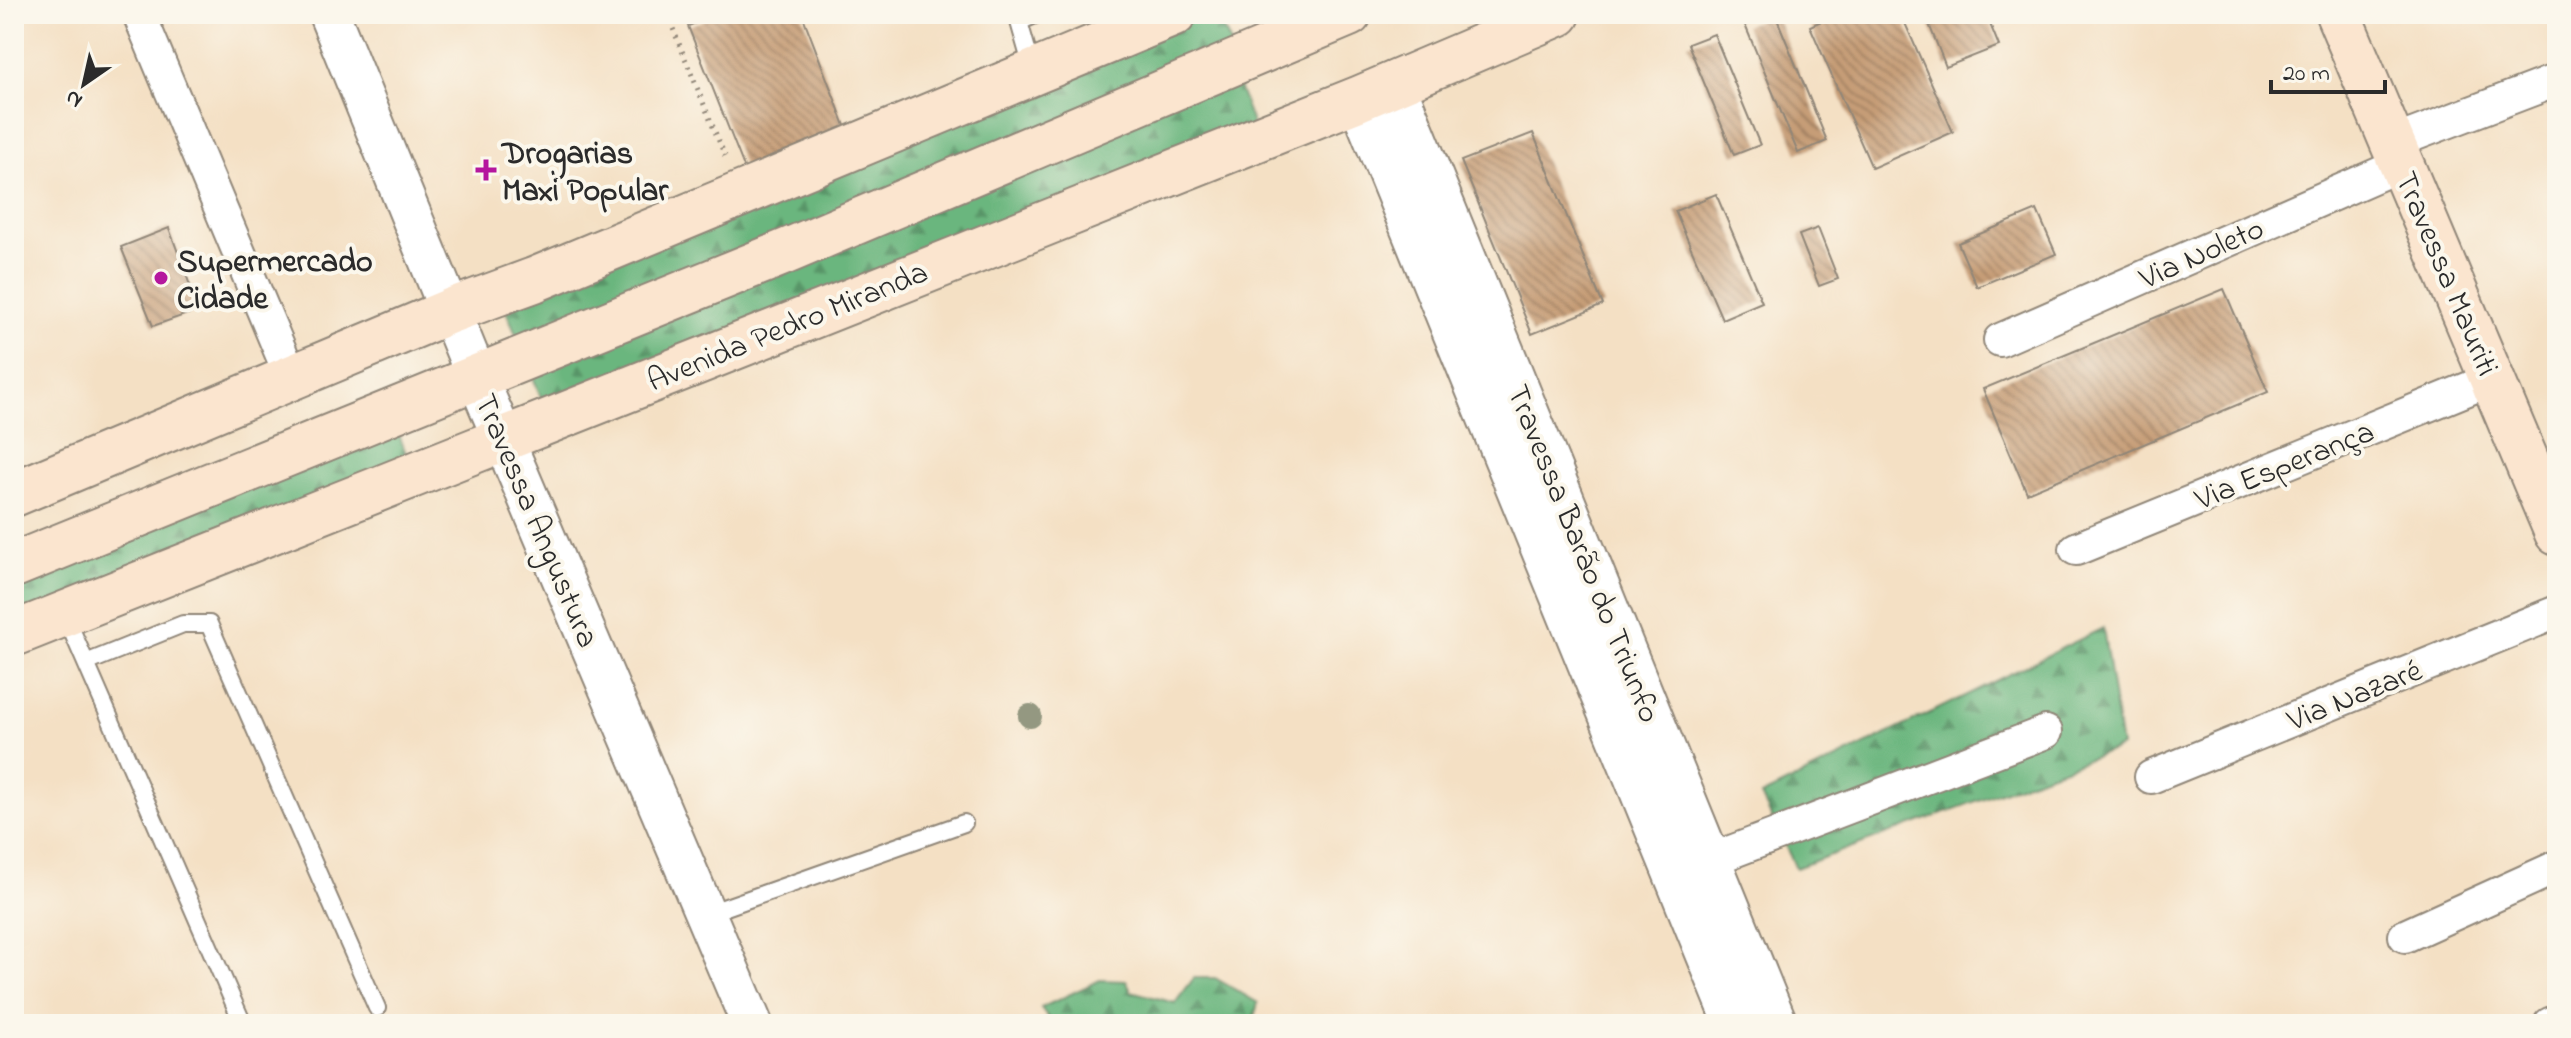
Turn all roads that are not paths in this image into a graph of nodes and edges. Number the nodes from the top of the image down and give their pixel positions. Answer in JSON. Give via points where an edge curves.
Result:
{"nodes":[{"id":1,"x":139,"y":14,"type":"edge"},
{"id":2,"x":329,"y":14,"type":"edge"},
{"id":3,"x":1037,"y":14,"type":"edge"},
{"id":4,"x":1174,"y":14,"type":"edge"},
{"id":5,"x":1349,"y":14,"type":"edge"},
{"id":6,"x":1558,"y":14,"type":"edge"},
{"id":7,"x":2338,"y":14,"type":"edge"},
{"id":8,"x":1033,"y":72,"type":"junction"},
{"id":9,"x":2557,"y":80,"type":"edge"},
{"id":10,"x":1376,"y":90,"type":"junction"},
{"id":11,"x":2397,"y":153,"type":"junction"},
{"id":12,"x":450,"y":311,"type":"junction"},
{"id":13,"x":2000,"y":340,"type":"dead end"},
{"id":14,"x":476,"y":375,"type":"junction"},
{"id":15,"x":292,"y":379,"type":"junction"},
{"id":16,"x":2492,"y":379,"type":"junction"},
{"id":17,"x":504,"y":438,"type":"junction"},
{"id":18,"x":14,"y":494,"type":"edge"},
{"id":19,"x":2557,"y":533,"type":"edge"},
{"id":20,"x":2076,"y":549,"type":"dead end"},
{"id":21,"x":14,"y":565,"type":"edge"},
{"id":22,"x":2557,"y":612,"type":"edge"},
{"id":23,"x":64,"y":614,"type":"junction"},
{"id":24,"x":14,"y":634,"type":"edge"},
{"id":25,"x":86,"y":663,"type":"junction"},
{"id":26,"x":2046,"y":732,"type":"dead end"},
{"id":27,"x":2151,"y":777,"type":"dead end"},
{"id":28,"x":964,"y":823,"type":"dead end"},
{"id":29,"x":1710,"y":860,"type":"junction"},
{"id":30,"x":2557,"y":867,"type":"edge"},
{"id":31,"x":706,"y":914,"type":"junction"},
{"id":32,"x":1718,"y":933,"type":"junction"},
{"id":33,"x":2405,"y":936,"type":"dead end"},
{"id":34,"x":377,"y":1008,"type":"dead end"},
{"id":35,"x":2557,"y":1021,"type":"edge"},
{"id":36,"x":243,"y":1024,"type":"edge"},
{"id":37,"x":751,"y":1024,"type":"edge"},
{"id":38,"x":1735,"y":1024,"type":"edge"},
{"id":39,"x":1777,"y":1024,"type":"edge"},
{"id":40,"x":2550,"y":1024,"type":"edge"}],
"edges":[{"from":1,"to":15,"type":"street"},
{"from":2,"to":12,"type":"street","name":"Travessa Angustura"},
{"from":3,"to":8,"type":"lane","via":[[1019,22]]},
{"from":4,"to":8,"type":"main road"},
{"from":5,"to":14,"type":"main road","via":[[785,252]]},
{"from":6,"to":10,"type":"main road","name":"Avenida Pedro Miranda"},
{"from":7,"to":11,"type":"main road","name":"Travessa Mauriti"},
{"from":8,"to":12,"type":"main road"},
{"from":9,"to":11,"type":"street","name":"Via Noleto"},
{"from":10,"to":17,"type":"main road","name":"Avenida Pedro Miranda"},
{"from":10,"to":29,"type":"street","name":"Travessa Barão do Triunfo"},
{"from":10,"to":32,"type":"street","name":"Travessa Barão do Triunfo"},
{"from":11,"to":13,"type":"street","name":"Via Noleto"},
{"from":11,"to":16,"type":"main road","name":"Travessa Mauriti"},
{"from":12,"to":14,"type":"street","name":"Travessa Angustura"},
{"from":12,"to":15,"type":"main road"},
{"from":14,"to":17,"type":"street","name":"Travessa Angustura"},
{"from":14,"to":21,"type":"main road"},
{"from":15,"to":18,"type":"main road"},
{"from":16,"to":19,"type":"main road","name":"Travessa Mauriti"},
{"from":16,"to":20,"type":"street","name":"Via Esperança"},
{"from":17,"to":23,"type":"main road","name":"Avenida Pedro Miranda"},
{"from":17,"to":31,"type":"street","name":"Travessa Angustura"},
{"from":22,"to":27,"type":"street","name":"Via Nazaré"},
{"from":23,"to":24,"type":"main road","name":"Avenida Pedro Miranda"},
{"from":23,"to":25,"type":"lane"},
{"from":25,"to":34,"type":"lane","via":[[183,624],[209,624]]},
{"from":25,"to":36,"type":"lane"},
{"from":26,"to":29,"type":"street"},
{"from":28,"to":31,"type":"lane"},
{"from":29,"to":32,"type":"street","name":"Travessa Barão do Triunfo"},
{"from":30,"to":33,"type":"street"},
{"from":31,"to":37,"type":"street","name":"Travessa Angustura"},
{"from":32,"to":38,"type":"street","name":"Travessa Barão do Triunfo"},
{"from":32,"to":39,"type":"street","name":"Travessa Barão do Triunfo"},
{"from":35,"to":40,"type":"street"}]}
